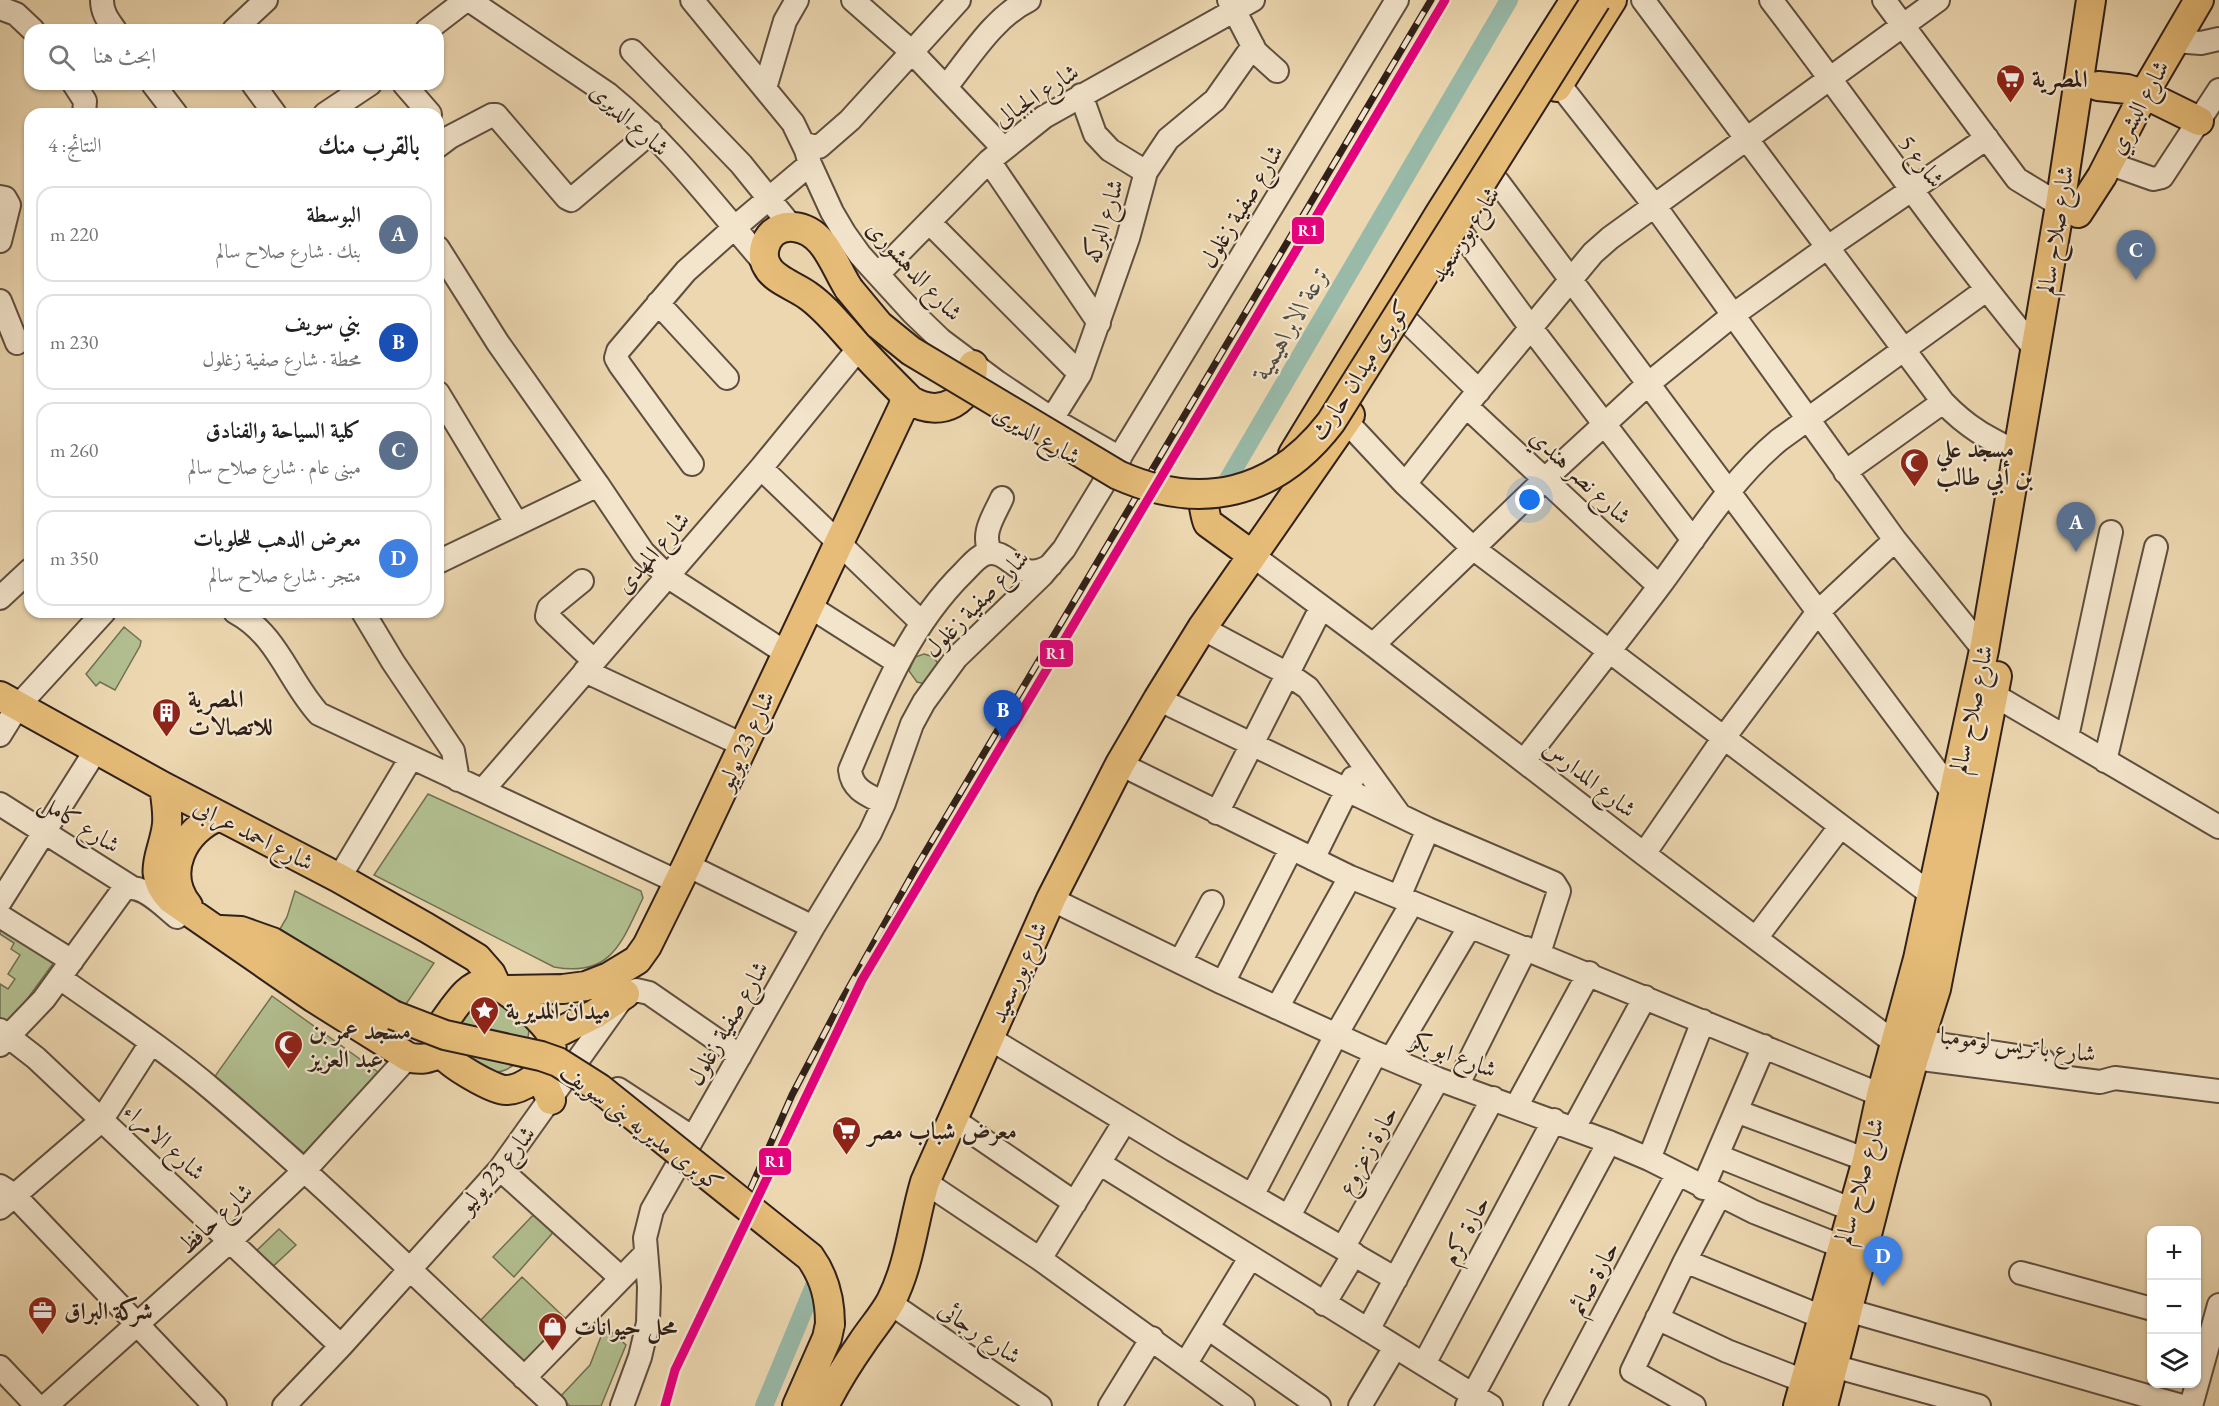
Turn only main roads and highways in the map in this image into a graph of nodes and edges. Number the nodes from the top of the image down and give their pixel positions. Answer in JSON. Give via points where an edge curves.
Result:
{"nodes":[{"id":1,"x":1575,"y":0,"type":"edge"},
{"id":2,"x":1596,"y":0,"type":"edge"},
{"id":3,"x":1612,"y":0,"type":"edge"},
{"id":4,"x":2091,"y":0,"type":"edge"},
{"id":5,"x":2110,"y":0,"type":"edge"},
{"id":6,"x":2199,"y":0,"type":"edge"},
{"id":7,"x":2098,"y":86,"type":"junction"},
{"id":8,"x":2144,"y":94,"type":"junction"},
{"id":9,"x":2199,"y":121,"type":"road end"},
{"id":10,"x":2069,"y":209,"type":"junction"},
{"id":11,"x":1440,"y":213,"type":"junction"},
{"id":12,"x":1463,"y":235,"type":"junction"},
{"id":13,"x":767,"y":266,"type":"joint"},
{"id":14,"x":973,"y":365,"type":"road end"},
{"id":15,"x":903,"y":394,"type":"junction"},
{"id":16,"x":1200,"y":494,"type":"dead end"},
{"id":17,"x":1243,"y":550,"type":"junction"},
{"id":18,"x":9,"y":701,"type":"edge"},
{"id":19,"x":164,"y":787,"type":"junction"},
{"id":20,"x":219,"y":816,"type":"junction"},
{"id":21,"x":204,"y":922,"type":"junction"},
{"id":22,"x":477,"y":958,"type":"junction"},
{"id":23,"x":501,"y":988,"type":"junction"},
{"id":24,"x":625,"y":994,"type":"road end"},
{"id":25,"x":1909,"y":1047,"type":"junction"},
{"id":26,"x":442,"y":1053,"type":"junction"},
{"id":27,"x":408,"y":1057,"type":"junction"},
{"id":28,"x":556,"y":1059,"type":"junction"},
{"id":29,"x":552,"y":1100,"type":"road end"},
{"id":30,"x":1835,"y":1313,"type":"junction"},
{"id":31,"x":1801,"y":1394,"type":"edge"},
{"id":32,"x":797,"y":1406,"type":"edge"},
{"id":33,"x":824,"y":1406,"type":"edge"},
{"id":34,"x":1823,"y":1406,"type":"edge"}],
"edges":[{"from":1,"to":11,"type":"main road","name":"شارع بورسعيد"},
{"from":2,"to":13,"type":"main road","name":"كوبرى ميدان حارث","bridge":true,"via":[[1320,436],[1295,460],[1248,487],[1210,495],[1172,493],[1118,475],[911,351],[879,325],[849,289],[824,244],[804,228],[780,228],[771,235],[765,246]]},
{"from":3,"to":12,"type":"main road","name":"شارع بورسعيد"},
{"from":4,"to":10,"type":"main road","name":"شارع صلاح سالم"},
{"from":5,"to":7,"type":"main road","name":"شارع صلاح سالم"},
{"from":6,"to":8,"type":"main road","name":"شارع البشري"},
{"from":7,"to":8,"type":"main road"},
{"from":7,"to":10,"type":"main road","name":"شارع صلاح سالم"},
{"from":8,"to":9,"type":"main road"},
{"from":8,"to":10,"type":"main road","name":"شارع البشري","via":[[2094,189]]},
{"from":10,"to":25,"type":"main road","name":"شارع صلاح سالم","via":[[2035,349],[1984,650],[1918,958]]},
{"from":10,"to":25,"type":"main road","name":"شارع صلاح سالم","via":[[1994,695],[1942,962],[1928,1015]]},
{"from":11,"to":12,"type":"main road","via":[[1449,233]]},
{"from":11,"to":17,"type":"main road","name":"شارع بورسعيد","via":[[1282,474]]},
{"from":12,"to":17,"type":"main road","name":"شارع بورسعيد","via":[[1346,421]]},
{"from":13,"to":15,"type":"main road","name":"شارع الديرى","via":[[772,274],[809,296]]},
{"from":14,"to":15,"type":"main road","name":"شارع الديرى","via":[[971,383],[953,403],[935,408],[918,405]]},
{"from":15,"to":23,"type":"main road","name":"شارع 23 يوليو","via":[[903,407],[682,874],[637,960],[586,986]]},
{"from":16,"to":17,"type":"main road","via":[[1208,523]]},
{"from":17,"to":33,"type":"main road","name":"شارع بورسعيد","via":[[1202,628],[1120,764],[1051,899],[925,1182],[903,1275],[890,1303]]},
{"from":18,"to":19,"type":"main road","name":"شارع احمد عرابى"},
{"from":19,"to":20,"type":"main road","name":"شارع احمد عرابى"},
{"from":19,"to":21,"type":"main road","via":[[167,826],[158,858],[158,877],[171,899]]},
{"from":20,"to":21,"type":"main road","via":[[192,832],[178,859],[183,900]]},
{"from":20,"to":22,"type":"main road","name":"شارع احمد عرابى"},
{"from":21,"to":27,"type":"main road"},
{"from":21,"to":32,"type":"main road","name":"كوبرى مديريه بنى سويف","bridge":true,"via":[[272,942],[393,1015],[463,1040],[558,1062],[599,1088],[810,1257],[827,1292],[830,1324]]},
{"from":22,"to":23,"type":"main road","name":"شارع احمد عرابى"},
{"from":22,"to":27,"type":"main road"},
{"from":23,"to":26,"type":"main road","via":[[484,983],[467,991],[439,1031]]},
{"from":23,"to":28,"type":"main road","via":[[548,1028]]},
{"from":24,"to":28,"type":"main road","via":[[596,1014]]},
{"from":25,"to":30,"type":"main road","name":"شارع صلاح سالم"},
{"from":25,"to":30,"type":"main road","name":"شارع صلاح سالم","via":[[1881,1095],[1843,1246]]},
{"from":26,"to":27,"type":"main road","via":[[425,1060]]},
{"from":26,"to":28,"type":"main road","via":[[498,1089],[516,1088]]},
{"from":28,"to":29,"type":"main road"},
{"from":30,"to":31,"type":"main road","name":"شارع صلاح سالم"},
{"from":30,"to":34,"type":"main road","name":"شارع صلاح سالم","via":[[1833,1365]]}]}
